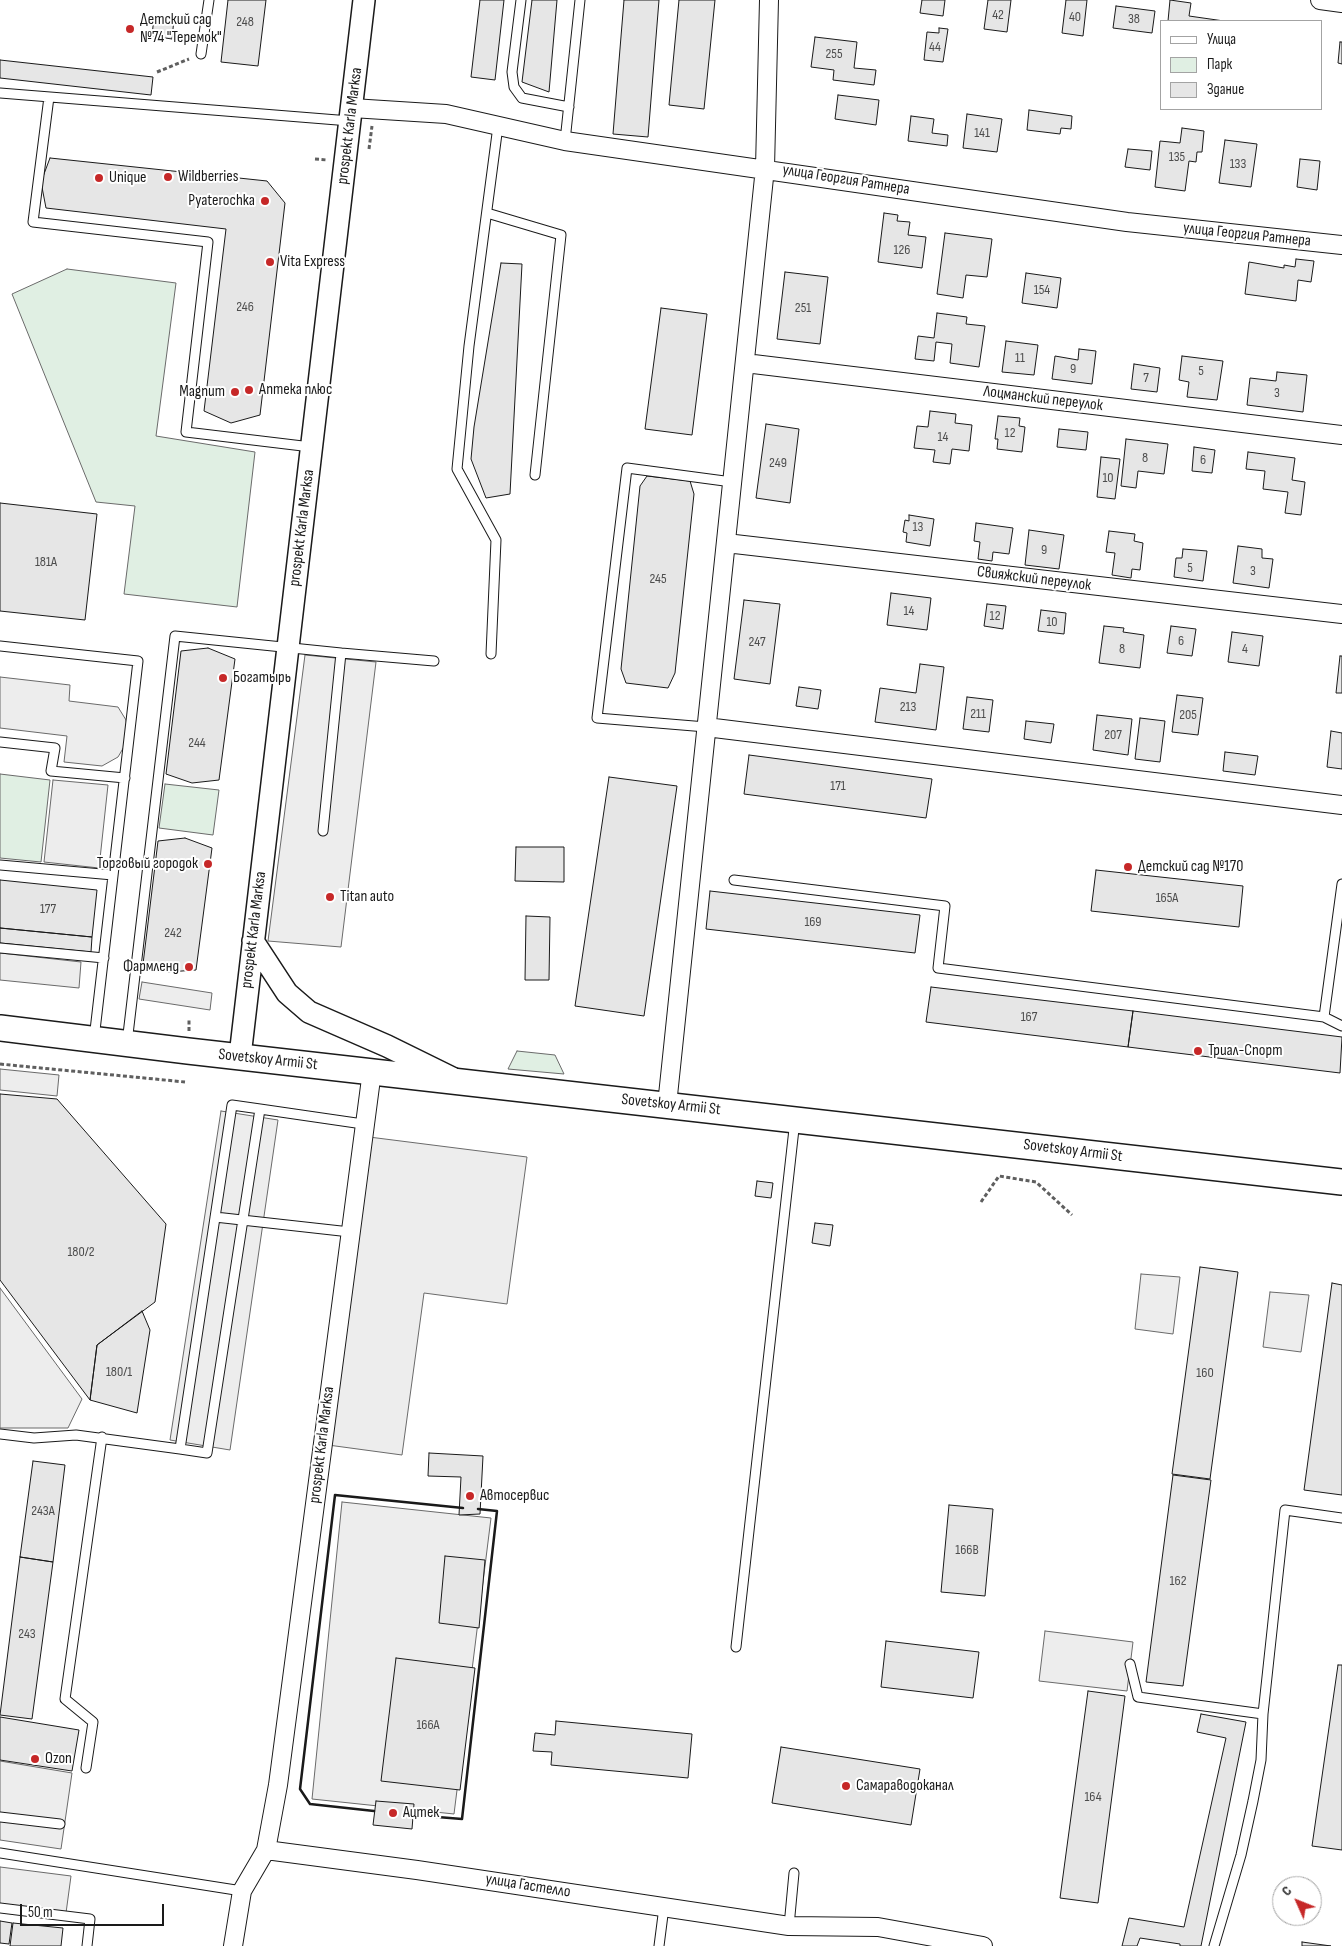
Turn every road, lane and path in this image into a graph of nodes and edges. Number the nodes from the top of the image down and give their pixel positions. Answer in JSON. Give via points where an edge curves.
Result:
{"nodes":[{"id":1,"x":208,"y":0,"type":"edge"},
{"id":2,"x":364,"y":0,"type":"edge"},
{"id":3,"x":521,"y":0,"type":"edge"},
{"id":4,"x":580,"y":0,"type":"edge"},
{"id":5,"x":769,"y":0,"type":"edge"},
{"id":6,"x":1320,"y":0,"type":"edge"},
{"id":7,"x":1342,"y":3,"type":"edge"},
{"id":8,"x":201,"y":54,"type":"joint"},
{"id":9,"x":157,"y":72,"type":"dead end"},
{"id":10,"x":0,"y":93,"type":"edge"},
{"id":11,"x":49,"y":97,"type":"junction"},
{"id":12,"x":569,"y":107,"type":"junction"},
{"id":13,"x":375,"y":109,"type":"junction"},
{"id":14,"x":351,"y":114,"type":"junction"},
{"id":15,"x":498,"y":126,"type":"junction"},
{"id":16,"x":565,"y":140,"type":"junction"},
{"id":17,"x":368,"y":155,"type":"dead end"},
{"id":18,"x":315,"y":159,"type":"dead end"},
{"id":19,"x":330,"y":161,"type":"dead end"},
{"id":20,"x":765,"y":168,"type":"junction"},
{"id":21,"x":487,"y":213,"type":"junction"},
{"id":22,"x":1342,"y":245,"type":"edge"},
{"id":23,"x":744,"y":363,"type":"junction"},
{"id":24,"x":1342,"y":435,"type":"edge"},
{"id":25,"x":312,"y":446,"type":"junction"},
{"id":26,"x":535,"y":475,"type":"dead end"},
{"id":27,"x":732,"y":482,"type":"junction"},
{"id":28,"x":726,"y":543,"type":"junction"},
{"id":29,"x":1342,"y":614,"type":"edge"},
{"id":30,"x":0,"y":646,"type":"edge"},
{"id":31,"x":288,"y":649,"type":"junction"},
{"id":32,"x":341,"y":653,"type":"junction"},
{"id":33,"x":491,"y":654,"type":"dead end"},
{"id":34,"x":434,"y":661,"type":"dead end"},
{"id":35,"x":706,"y":727,"type":"junction"},
{"id":36,"x":0,"y":742,"type":"edge"},
{"id":37,"x":124,"y":780,"type":"junction"},
{"id":38,"x":1342,"y":805,"type":"edge"},
{"id":39,"x":322,"y":831,"type":"dead end"},
{"id":40,"x":0,"y":865,"type":"edge"},
{"id":41,"x":113,"y":875,"type":"junction"},
{"id":42,"x":734,"y":880,"type":"dead end"},
{"id":43,"x":1342,"y":884,"type":"edge"},
{"id":44,"x":253,"y":941,"type":"junction"},
{"id":45,"x":0,"y":948,"type":"edge"},
{"id":46,"x":104,"y":958,"type":"junction"},
{"id":47,"x":1324,"y":1017,"type":"junction"},
{"id":48,"x":1342,"y":1026,"type":"edge"},
{"id":49,"x":0,"y":1028,"type":"edge"},
{"id":50,"x":94,"y":1039,"type":"junction"},
{"id":51,"x":127,"y":1043,"type":"junction"},
{"id":52,"x":240,"y":1056,"type":"junction"},
{"id":53,"x":0,"y":1064,"type":"edge"},
{"id":54,"x":372,"y":1071,"type":"junction"},
{"id":55,"x":459,"y":1081,"type":"junction"},
{"id":56,"x":185,"y":1082,"type":"dead end"},
{"id":57,"x":667,"y":1105,"type":"junction"},
{"id":58,"x":260,"y":1109,"type":"junction"},
{"id":59,"x":795,"y":1120,"type":"junction"},
{"id":60,"x":363,"y":1124,"type":"junction"},
{"id":61,"x":1342,"y":1182,"type":"edge"},
{"id":62,"x":981,"y":1202,"type":"dead end"},
{"id":63,"x":1072,"y":1215,"type":"dead end"},
{"id":64,"x":215,"y":1217,"type":"junction"},
{"id":65,"x":243,"y":1220,"type":"junction"},
{"id":66,"x":350,"y":1232,"type":"junction"},
{"id":67,"x":0,"y":1434,"type":"edge"},
{"id":68,"x":102,"y":1437,"type":"junction"},
{"id":69,"x":180,"y":1449,"type":"junction"},
{"id":70,"x":1342,"y":1518,"type":"edge"},
{"id":71,"x":736,"y":1647,"type":"dead end"},
{"id":72,"x":1130,"y":1664,"type":"dead end"},
{"id":73,"x":1263,"y":1714,"type":"junction"},
{"id":74,"x":86,"y":1768,"type":"dead end"},
{"id":75,"x":0,"y":1817,"type":"edge"},
{"id":76,"x":60,"y":1824,"type":"dead end"},
{"id":77,"x":266,"y":1850,"type":"junction"},
{"id":78,"x":0,"y":1852,"type":"edge"},
{"id":79,"x":794,"y":1873,"type":"dead end"},
{"id":80,"x":242,"y":1891,"type":"junction"},
{"id":81,"x":664,"y":1907,"type":"junction"},
{"id":82,"x":0,"y":1908,"type":"edge"},
{"id":83,"x":789,"y":1926,"type":"junction"},
{"id":84,"x":87,"y":1946,"type":"edge"},
{"id":85,"x":233,"y":1946,"type":"edge"},
{"id":86,"x":659,"y":1946,"type":"edge"},
{"id":87,"x":983,"y":1946,"type":"edge"},
{"id":88,"x":1214,"y":1946,"type":"edge"}],
"edges":[{"from":1,"to":8,"type":"lane"},
{"from":2,"to":14,"type":"street","name":"prospekt Karla Marksa"},
{"from":3,"to":12,"type":"lane","via":[[512,72],[514,87],[522,98]]},
{"from":4,"to":12,"type":"lane"},
{"from":5,"to":20,"type":"street"},
{"from":6,"to":7,"type":"street"},
{"from":8,"to":9,"type":"path"},
{"from":10,"to":11,"type":"lane"},
{"from":11,"to":14,"type":"lane"},
{"from":11,"to":25,"type":"lane","via":[[33,222],[208,242],[186,432]]},
{"from":12,"to":16,"type":"lane"},
{"from":13,"to":14,"type":"street","name":"улица Георгия Ратнера"},
{"from":13,"to":15,"type":"street","name":"улица Георгия Ратнера","via":[[446,114]]},
{"from":13,"to":17,"type":"path"},
{"from":14,"to":25,"type":"street","name":"prospekt Karla Marksa"},
{"from":15,"to":16,"type":"street","name":"улица Георгия Ратнера"},
{"from":15,"to":21,"type":"lane"},
{"from":16,"to":20,"type":"street","name":"улица Георгия Ратнера"},
{"from":18,"to":19,"type":"path"},
{"from":20,"to":22,"type":"street","name":"улица Георгия Ратнера","via":[[1127,222]]},
{"from":20,"to":23,"type":"street"},
{"from":21,"to":26,"type":"lane","via":[[560,235]]},
{"from":21,"to":33,"type":"lane","via":[[457,469],[496,540]]},
{"from":23,"to":24,"type":"street","name":"Лоцманский переулок"},
{"from":23,"to":27,"type":"street"},
{"from":25,"to":31,"type":"street","name":"prospekt Karla Marksa"},
{"from":27,"to":28,"type":"street"},
{"from":27,"to":35,"type":"lane","via":[[627,468],[597,718]]},
{"from":28,"to":29,"type":"street","name":"Свияжский переулок"},
{"from":28,"to":35,"type":"street"},
{"from":30,"to":37,"type":"lane","via":[[138,661]]},
{"from":31,"to":32,"type":"lane"},
{"from":31,"to":44,"type":"street","name":"prospekt Karla Marksa"},
{"from":31,"to":51,"type":"lane","via":[[175,636]]},
{"from":32,"to":34,"type":"lane"},
{"from":32,"to":39,"type":"lane"},
{"from":35,"to":38,"type":"street"},
{"from":35,"to":57,"type":"street"},
{"from":36,"to":37,"type":"lane","via":[[55,748],[51,771]]},
{"from":37,"to":41,"type":"lane"},
{"from":40,"to":41,"type":"lane"},
{"from":41,"to":46,"type":"lane"},
{"from":42,"to":47,"type":"lane","via":[[945,906],[938,968]]},
{"from":43,"to":47,"type":"lane"},
{"from":44,"to":52,"type":"street","name":"prospekt Karla Marksa"},
{"from":44,"to":55,"type":"street","via":[[287,993],[309,1012]]},
{"from":45,"to":46,"type":"lane"},
{"from":46,"to":50,"type":"lane"},
{"from":47,"to":48,"type":"lane"},
{"from":49,"to":50,"type":"main road","name":"Sovetskoy Armii St"},
{"from":50,"to":51,"type":"main road","name":"Sovetskoy Armii St"},
{"from":51,"to":52,"type":"main road","name":"Sovetskoy Armii St"},
{"from":52,"to":54,"type":"main road","name":"Sovetskoy Armii St"},
{"from":53,"to":56,"type":"path"},
{"from":54,"to":55,"type":"main road","name":"Sovetskoy Armii St"},
{"from":54,"to":60,"type":"street"},
{"from":55,"to":57,"type":"main road","name":"Sovetskoy Armii St"},
{"from":57,"to":59,"type":"main road","name":"Sovetskoy Armii St"},
{"from":58,"to":60,"type":"lane"},
{"from":58,"to":64,"type":"lane","via":[[232,1105]]},
{"from":58,"to":65,"type":"lane"},
{"from":59,"to":61,"type":"main road","name":"Sovetskoy Armii St"},
{"from":59,"to":71,"type":"lane"},
{"from":60,"to":66,"type":"street"},
{"from":62,"to":63,"type":"path","via":[[999,1176],[1036,1182]]},
{"from":64,"to":65,"type":"lane"},
{"from":64,"to":69,"type":"lane"},
{"from":65,"to":66,"type":"lane"},
{"from":65,"to":69,"type":"lane","via":[[207,1454]]},
{"from":66,"to":77,"type":"street","via":[[278,1785]]},
{"from":67,"to":68,"type":"lane","via":[[34,1438]]},
{"from":68,"to":69,"type":"lane"},
{"from":68,"to":74,"type":"lane","via":[[65,1699],[93,1722]]},
{"from":70,"to":73,"type":"lane","via":[[1285,1510]]},
{"from":72,"to":73,"type":"lane","via":[[1138,1697]]},
{"from":73,"to":88,"type":"lane","via":[[1261,1760],[1251,1810]]},
{"from":75,"to":76,"type":"lane"},
{"from":77,"to":80,"type":"street"},
{"from":77,"to":81,"type":"street","name":"улица Гастелло"},
{"from":78,"to":80,"type":"lane"},
{"from":79,"to":83,"type":"lane"},
{"from":80,"to":85,"type":"street"},
{"from":81,"to":83,"type":"street","name":"улица Гастелло"},
{"from":81,"to":86,"type":"lane"},
{"from":82,"to":84,"type":"lane","via":[[90,1919]]},
{"from":83,"to":87,"type":"street","name":"улица Гастелло","via":[[878,1927]]}]}
